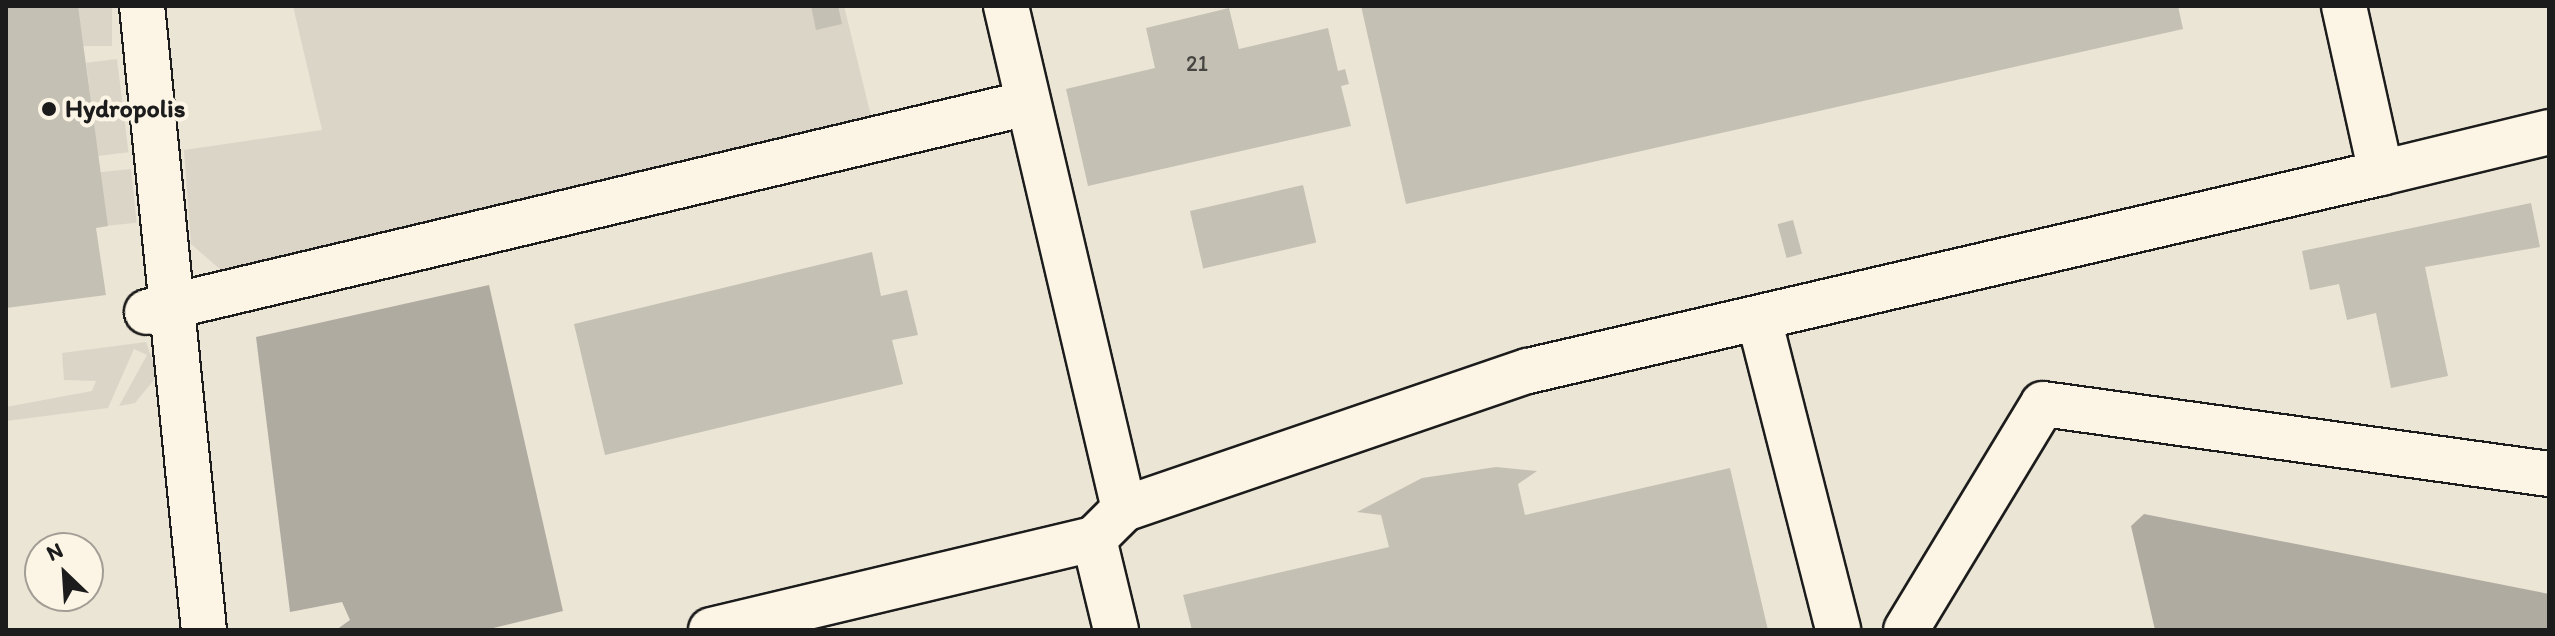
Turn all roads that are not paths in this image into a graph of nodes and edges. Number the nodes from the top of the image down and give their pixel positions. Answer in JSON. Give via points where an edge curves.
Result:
{"nodes":[{"id":1,"x":142,"y":6,"type":"edge"},
{"id":2,"x":1006,"y":6,"type":"edge"},
{"id":3,"x":2344,"y":6,"type":"edge"},
{"id":4,"x":1028,"y":103,"type":"junction"},
{"id":5,"x":2549,"y":132,"type":"edge"},
{"id":6,"x":2381,"y":173,"type":"junction"},
{"id":7,"x":161,"y":309,"type":"junction"},
{"id":8,"x":1759,"y":319,"type":"junction"},
{"id":9,"x":2549,"y":474,"type":"edge"},
{"id":10,"x":1124,"y":509,"type":"junction"},
{"id":11,"x":1094,"y":539,"type":"junction"},
{"id":12,"x":204,"y":630,"type":"edge"},
{"id":13,"x":711,"y":630,"type":"edge"},
{"id":14,"x":1116,"y":630,"type":"edge"},
{"id":15,"x":1838,"y":630,"type":"edge"},
{"id":16,"x":1906,"y":630,"type":"edge"}],
"edges":[{"from":1,"to":7,"type":"lane"},
{"from":2,"to":4,"type":"lane"},
{"from":3,"to":6,"type":"lane"},
{"from":4,"to":7,"type":"lane"},
{"from":4,"to":10,"type":"lane"},
{"from":5,"to":6,"type":"lane"},
{"from":6,"to":8,"type":"lane"},
{"from":7,"to":12,"type":"lane"},
{"from":8,"to":10,"type":"lane","via":[[1528,371]]},
{"from":8,"to":15,"type":"lane"},
{"from":9,"to":16,"type":"lane","via":[[2043,404]]},
{"from":10,"to":11,"type":"lane"},
{"from":11,"to":13,"type":"lane"},
{"from":11,"to":14,"type":"lane"}]}
